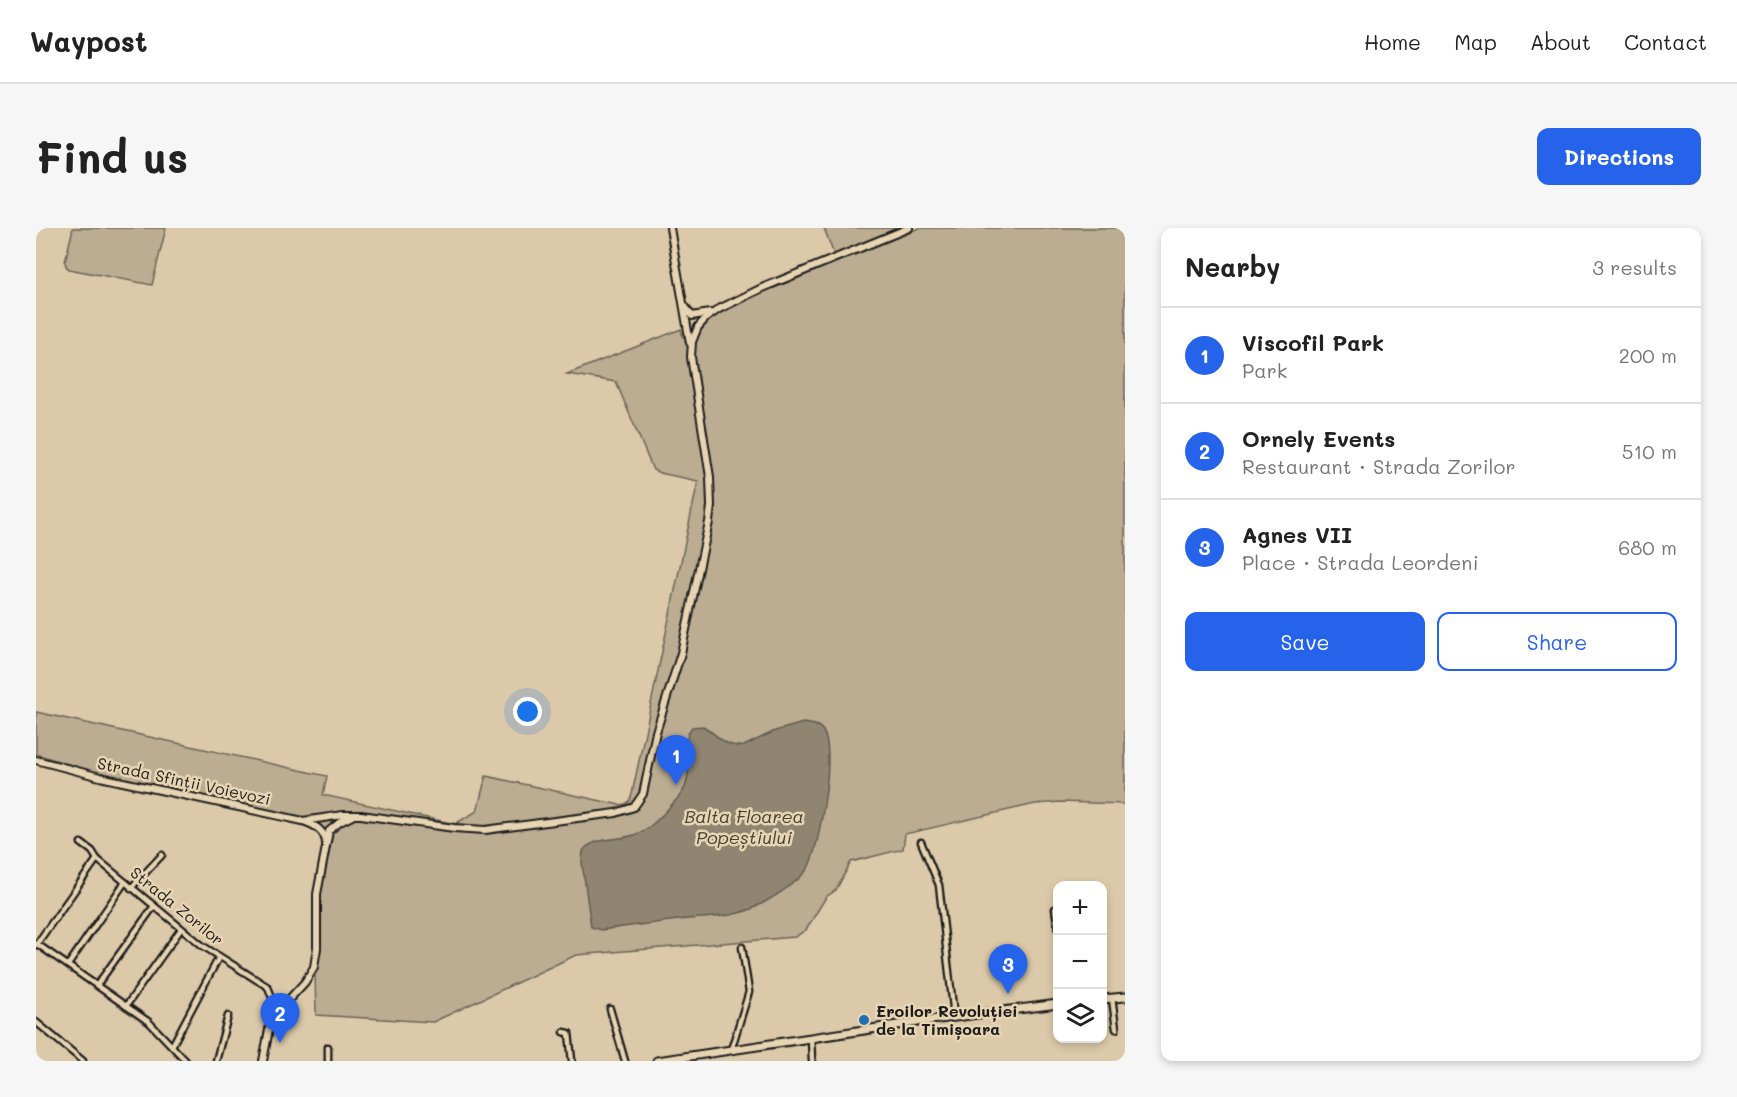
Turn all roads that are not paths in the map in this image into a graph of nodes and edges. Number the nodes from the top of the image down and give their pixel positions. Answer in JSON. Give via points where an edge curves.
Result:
{"nodes":[{"id":1,"x":670,"y":228,"type":"edge"},
{"id":2,"x":909,"y":228,"type":"edge"},
{"id":3,"x":682,"y":301,"type":"junction"},
{"id":4,"x":714,"y":312,"type":"junction"},
{"id":5,"x":694,"y":316,"type":"junction"},
{"id":6,"x":687,"y":324,"type":"junction"},
{"id":7,"x":699,"y":326,"type":"junction"},
{"id":8,"x":691,"y":347,"type":"junction"},
{"id":9,"x":38,"y":760,"type":"edge"},
{"id":10,"x":356,"y":815,"type":"junction"},
{"id":11,"x":323,"y":819,"type":"junction"},
{"id":12,"x":303,"y":821,"type":"junction"},
{"id":13,"x":320,"y":830,"type":"junction"},
{"id":14,"x":330,"y":830,"type":"junction"},
{"id":15,"x":921,"y":842,"type":"dead end"},
{"id":16,"x":81,"y":843,"type":"dead end"},
{"id":17,"x":326,"y":845,"type":"junction"},
{"id":18,"x":162,"y":855,"type":"dead end"},
{"id":19,"x":98,"y":859,"type":"junction"},
{"id":20,"x":125,"y":882,"type":"junction"},
{"id":21,"x":131,"y":888,"type":"junction"},
{"id":22,"x":153,"y":906,"type":"junction"},
{"id":23,"x":182,"y":929,"type":"junction"},
{"id":24,"x":36,"y":944,"type":"edge"},
{"id":25,"x":742,"y":947,"type":"dead end"},
{"id":26,"x":219,"y":957,"type":"junction"},
{"id":27,"x":68,"y":965,"type":"junction"},
{"id":28,"x":97,"y":985,"type":"junction"},
{"id":29,"x":1125,"y":997,"type":"edge"},
{"id":30,"x":1113,"y":998,"type":"junction"},
{"id":31,"x":1107,"y":999,"type":"edge"},
{"id":32,"x":1053,"y":1005,"type":"edge"},
{"id":33,"x":126,"y":1006,"type":"junction"},
{"id":34,"x":610,"y":1009,"type":"dead end"},
{"id":35,"x":228,"y":1016,"type":"dead end"},
{"id":36,"x":954,"y":1017,"type":"junction"},
{"id":37,"x":271,"y":1019,"type":"junction"},
{"id":38,"x":36,"y":1022,"type":"edge"},
{"id":39,"x":1116,"y":1029,"type":"dead end"},
{"id":40,"x":564,"y":1032,"type":"dead end"},
{"id":41,"x":811,"y":1038,"type":"junction"},
{"id":42,"x":172,"y":1046,"type":"junction"},
{"id":43,"x":328,"y":1047,"type":"dead end"},
{"id":44,"x":731,"y":1050,"type":"junction"},
{"id":45,"x":703,"y":1058,"type":"edge"},
{"id":46,"x":83,"y":1061,"type":"edge"},
{"id":47,"x":186,"y":1061,"type":"edge"},
{"id":48,"x":216,"y":1061,"type":"edge"},
{"id":49,"x":263,"y":1061,"type":"edge"},
{"id":50,"x":328,"y":1061,"type":"edge"},
{"id":51,"x":572,"y":1061,"type":"edge"},
{"id":52,"x":625,"y":1061,"type":"edge"},
{"id":53,"x":657,"y":1061,"type":"edge"},
{"id":54,"x":812,"y":1061,"type":"edge"}],
"edges":[{"from":1,"to":3,"type":"street"},
{"from":2,"to":4,"type":"street","via":[[762,288]]},
{"from":3,"to":5,"type":"street"},
{"from":3,"to":6,"type":"street"},
{"from":4,"to":5,"type":"street"},
{"from":4,"to":7,"type":"street"},
{"from":5,"to":6,"type":"street"},
{"from":5,"to":7,"type":"street"},
{"from":6,"to":7,"type":"street","via":[[691,329]]},
{"from":6,"to":8,"type":"street"},
{"from":7,"to":8,"type":"street"},
{"from":8,"to":10,"type":"street","via":[[710,477],[711,512],[681,653],[639,801],[630,810],[616,813],[485,830]]},
{"from":9,"to":12,"type":"street","name":"Strada Sfinții Voievozi"},
{"from":10,"to":11,"type":"street"},
{"from":10,"to":14,"type":"street"},
{"from":11,"to":12,"type":"street"},
{"from":11,"to":13,"type":"street","via":[[318,825]]},
{"from":11,"to":14,"type":"street","via":[[331,823]]},
{"from":12,"to":13,"type":"street","name":"Strada Sfinții Voievozi"},
{"from":13,"to":14,"type":"street"},
{"from":13,"to":17,"type":"street"},
{"from":14,"to":17,"type":"street"},
{"from":15,"to":36,"type":"street","via":[[939,885]]},
{"from":16,"to":19,"type":"street","name":"Strada Zorilor"},
{"from":17,"to":37,"type":"street","via":[[317,894],[314,967]]},
{"from":18,"to":21,"type":"street"},
{"from":19,"to":20,"type":"street","name":"Strada Zorilor"},
{"from":19,"to":24,"type":"street"},
{"from":20,"to":21,"type":"street","name":"Strada Zorilor"},
{"from":20,"to":27,"type":"street"},
{"from":21,"to":22,"type":"street","name":"Strada Zorilor"},
{"from":22,"to":23,"type":"street","name":"Strada Zorilor"},
{"from":22,"to":28,"type":"street"},
{"from":23,"to":26,"type":"street","name":"Strada Zorilor"},
{"from":23,"to":33,"type":"street"},
{"from":24,"to":27,"type":"street"},
{"from":25,"to":44,"type":"street","via":[[750,992]]},
{"from":26,"to":37,"type":"street","name":"Strada Zorilor","via":[[270,989]]},
{"from":26,"to":42,"type":"street"},
{"from":27,"to":28,"type":"street"},
{"from":28,"to":33,"type":"street"},
{"from":29,"to":30,"type":"main road"},
{"from":30,"to":31,"type":"main road"},
{"from":30,"to":39,"type":"street"},
{"from":32,"to":36,"type":"main road"},
{"from":33,"to":42,"type":"street","via":[[155,1027]]},
{"from":34,"to":52,"type":"street"},
{"from":35,"to":48,"type":"street"},
{"from":36,"to":41,"type":"main road"},
{"from":37,"to":49,"type":"street","name":"Strada Zorilor"},
{"from":38,"to":46,"type":"street"},
{"from":40,"to":51,"type":"street","via":[[569,1033]]},
{"from":41,"to":44,"type":"main road"},
{"from":41,"to":54,"type":"street"},
{"from":42,"to":47,"type":"street"},
{"from":43,"to":50,"type":"street"},
{"from":44,"to":45,"type":"main road"},
{"from":45,"to":53,"type":"main road"}]}
